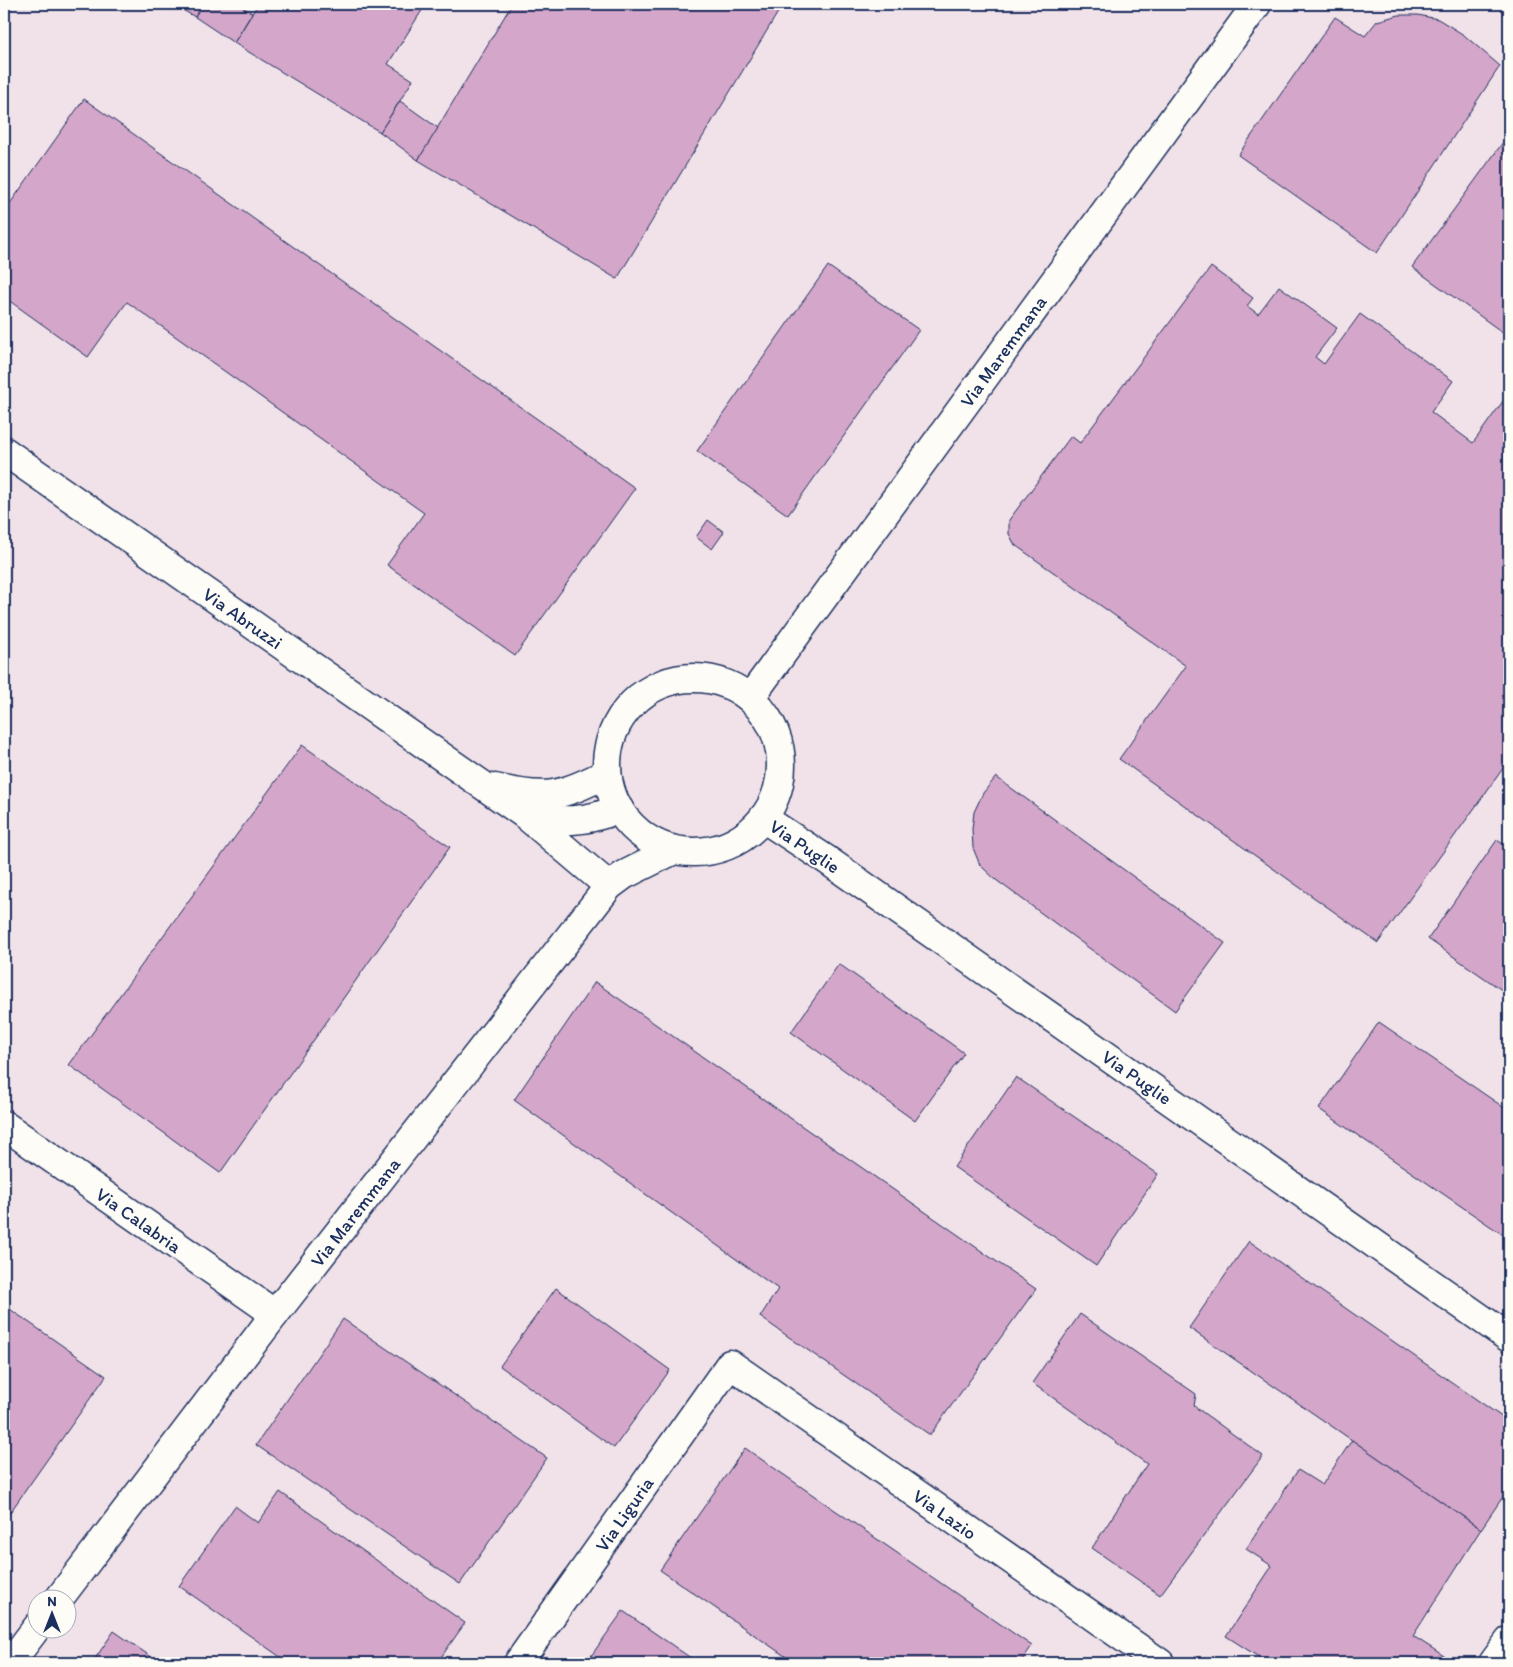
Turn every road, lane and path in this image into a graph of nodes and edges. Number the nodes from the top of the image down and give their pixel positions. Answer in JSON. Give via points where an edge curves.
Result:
{"nodes":[{"id":1,"x":1257,"y":4,"type":"edge"},
{"id":2,"x":4,"y":451,"type":"edge"},
{"id":3,"x":750,"y":698,"type":"junction"},
{"id":4,"x":607,"y":773,"type":"junction"},
{"id":5,"x":481,"y":785,"type":"junction"},
{"id":6,"x":619,"y":809,"type":"junction"},
{"id":7,"x":524,"y":814,"type":"junction"},
{"id":8,"x":763,"y":818,"type":"junction"},
{"id":9,"x":674,"y":850,"type":"junction"},
{"id":10,"x":608,"y":886,"type":"junction"},
{"id":11,"x":4,"y":1125,"type":"edge"},
{"id":12,"x":275,"y":1314,"type":"junction"},
{"id":13,"x":1509,"y":1338,"type":"edge"},
{"id":14,"x":730,"y":1364,"type":"joint"},
{"id":15,"x":66,"y":1590,"type":"edge"},
{"id":16,"x":28,"y":1639,"type":"edge"},
{"id":17,"x":1509,"y":1640,"type":"edge"},
{"id":18,"x":10,"y":1663,"type":"edge"},
{"id":19,"x":518,"y":1663,"type":"edge"},
{"id":20,"x":1160,"y":1663,"type":"edge"},
{"id":21,"x":1493,"y":1663,"type":"edge"}],
"edges":[{"from":1,"to":3,"type":"street","name":"Via Maremmana"},
{"from":2,"to":5,"type":"street","name":"Via Abruzzi"},
{"from":3,"to":4,"type":"street","via":[[729,686],[702,678],[675,680],[649,691],[628,708],[616,727],[608,750]]},
{"from":3,"to":8,"type":"street","via":[[770,722],[780,749],[778,789]]},
{"from":4,"to":5,"type":"street","name":"Via Abruzzi","via":[[568,792],[547,796],[522,795]]},
{"from":4,"to":6,"type":"street"},
{"from":5,"to":7,"type":"street","name":"Via Abruzzi"},
{"from":6,"to":7,"type":"street","via":[[601,816],[562,821]]},
{"from":6,"to":9,"type":"street","via":[[640,834]]},
{"from":7,"to":10,"type":"street","name":"Via Abruzzi"},
{"from":8,"to":9,"type":"street","via":[[737,841],[713,850]]},
{"from":8,"to":13,"type":"street","name":"Via Puglie"},
{"from":9,"to":10,"type":"street","name":"Via Maremmana"},
{"from":10,"to":12,"type":"street","name":"Via Maremmana"},
{"from":11,"to":12,"type":"street","name":"Via Calabria"},
{"from":12,"to":15,"type":"street","name":"Via Maremmana"},
{"from":14,"to":19,"type":"street","name":"Via Liguria"},
{"from":14,"to":20,"type":"street","name":"Via Lazio"},
{"from":16,"to":18,"type":"street"},
{"from":17,"to":21,"type":"street"}]}
